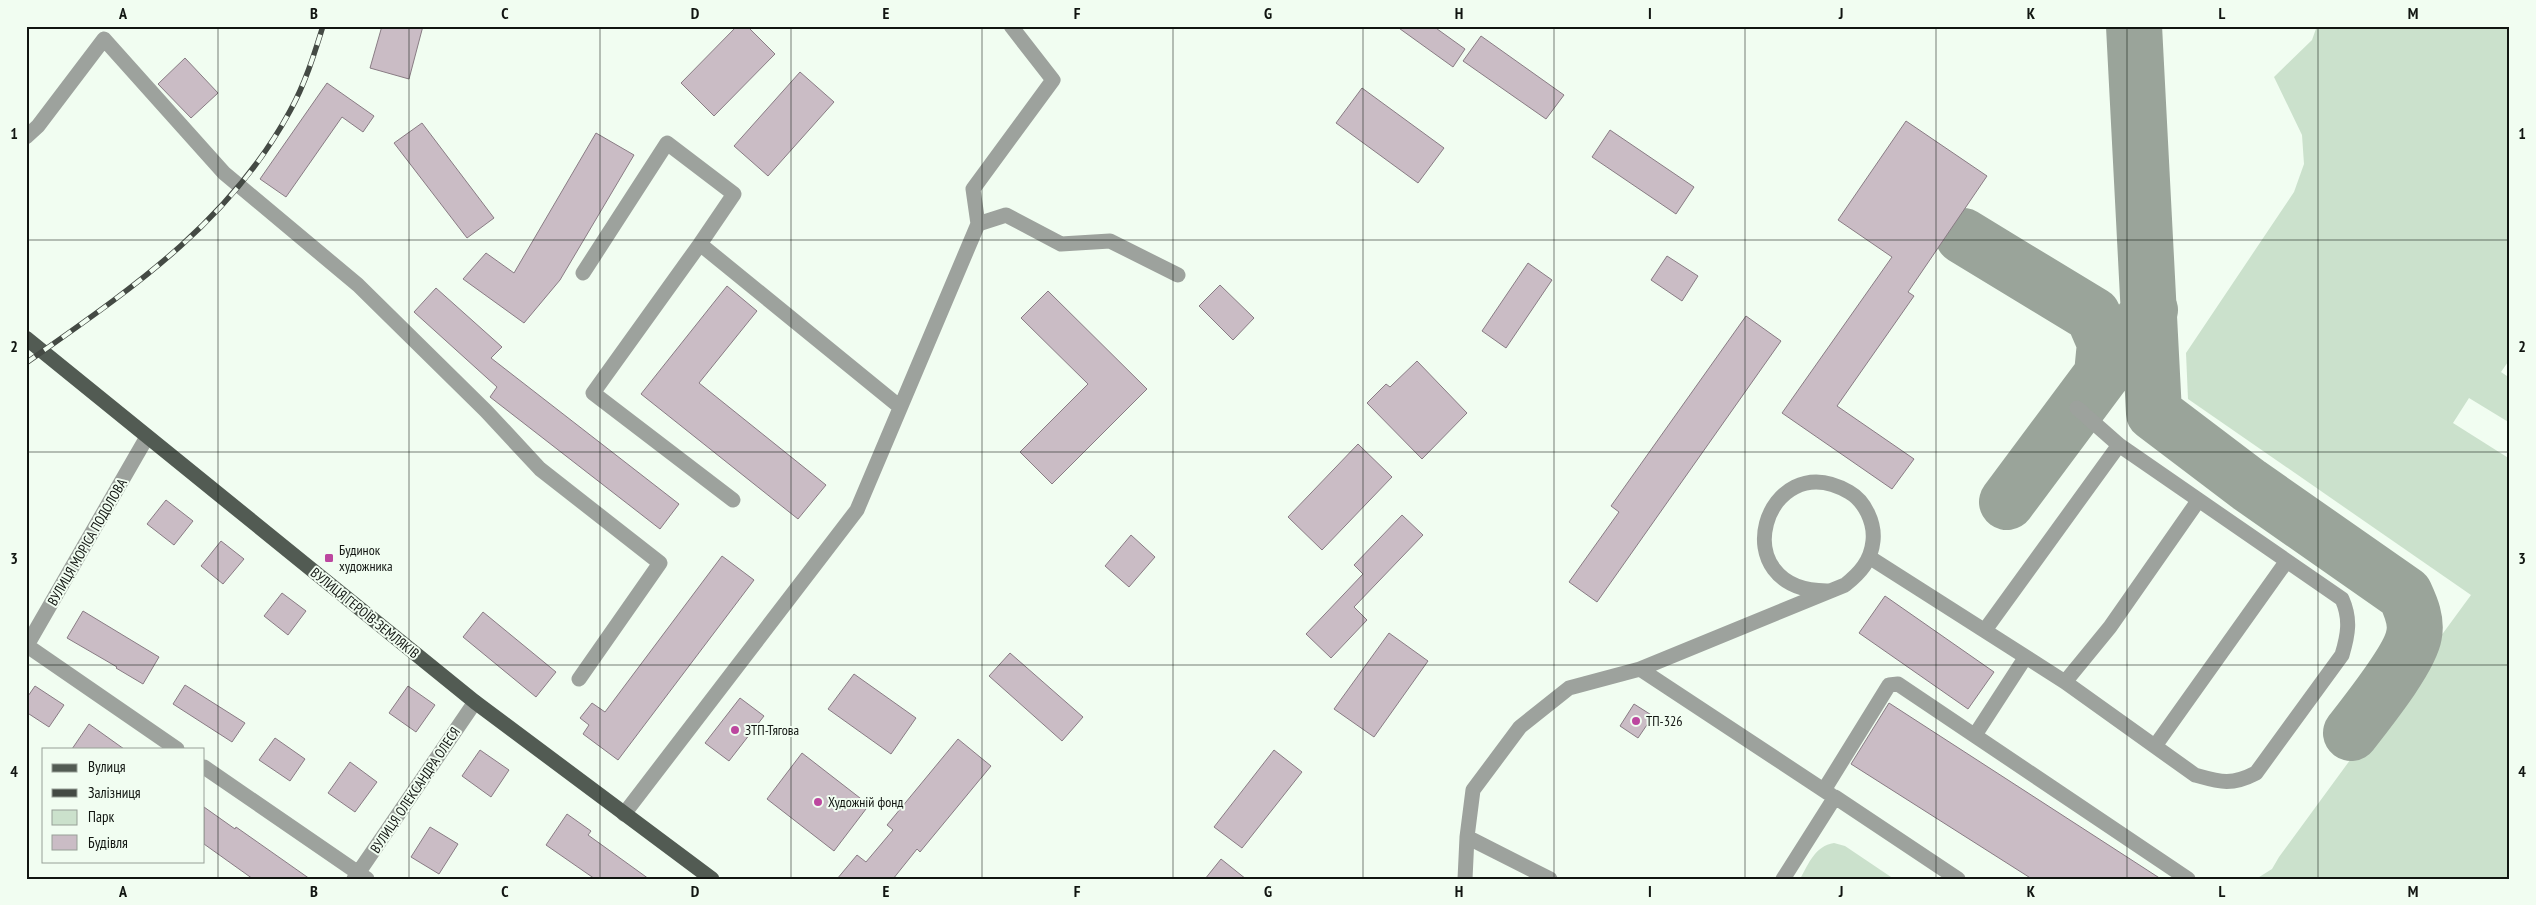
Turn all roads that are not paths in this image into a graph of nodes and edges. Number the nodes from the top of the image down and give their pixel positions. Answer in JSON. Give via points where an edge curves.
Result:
{"nodes":[{"id":1,"x":1012,"y":26,"type":"edge"},
{"id":2,"x":26,"y":136,"type":"edge"},
{"id":3,"x":978,"y":224,"type":"junction"},
{"id":4,"x":700,"y":244,"type":"junction"},
{"id":5,"x":583,"y":272,"type":"dead end"},
{"id":6,"x":1178,"y":275,"type":"dead end"},
{"id":7,"x":26,"y":338,"type":"edge"},
{"id":8,"x":900,"y":407,"type":"junction"},
{"id":9,"x":2078,"y":408,"type":"dead end"},
{"id":10,"x":147,"y":437,"type":"junction"},
{"id":11,"x":2119,"y":445,"type":"junction"},
{"id":12,"x":733,"y":500,"type":"dead end"},
{"id":13,"x":2198,"y":500,"type":"junction"},
{"id":14,"x":1869,"y":558,"type":"junction"},
{"id":15,"x":2286,"y":562,"type":"junction"},
{"id":16,"x":1828,"y":591,"type":"junction"},
{"id":17,"x":1986,"y":630,"type":"junction"},
{"id":18,"x":27,"y":646,"type":"edge"},
{"id":19,"x":2025,"y":658,"type":"junction"},
{"id":20,"x":1640,"y":669,"type":"junction"},
{"id":21,"x":579,"y":679,"type":"dead end"},
{"id":22,"x":2065,"y":682,"type":"junction"},
{"id":23,"x":475,"y":702,"type":"junction"},
{"id":24,"x":1976,"y":735,"type":"junction"},
{"id":25,"x":2155,"y":746,"type":"junction"},
{"id":26,"x":177,"y":748,"type":"edge"},
{"id":27,"x":205,"y":768,"type":"edge"},
{"id":28,"x":1829,"y":794,"type":"junction"},
{"id":29,"x":624,"y":814,"type":"junction"},
{"id":30,"x":1466,"y":838,"type":"junction"},
{"id":31,"x":360,"y":877,"type":"edge"},
{"id":32,"x":712,"y":879,"type":"edge"},
{"id":33,"x":1465,"y":879,"type":"edge"},
{"id":34,"x":1550,"y":879,"type":"edge"},
{"id":35,"x":1783,"y":879,"type":"edge"},
{"id":36,"x":1958,"y":879,"type":"edge"},
{"id":37,"x":2188,"y":879,"type":"edge"}],
"edges":[{"from":1,"to":3,"type":"street","via":[[1053,80],[973,189]]},
{"from":2,"to":21,"type":"street","via":[[38,126],[104,39],[224,173],[358,285],[540,469],[660,563]]},
{"from":3,"to":6,"type":"street","via":[[1006,215],[1061,244],[1110,241]]},
{"from":3,"to":8,"type":"street"},
{"from":4,"to":5,"type":"street","via":[[734,194],[667,143]]},
{"from":4,"to":8,"type":"street"},
{"from":4,"to":12,"type":"street","via":[[593,393]]},
{"from":7,"to":10,"type":"main road","name":"ВУЛИЦЯ ГЕРОЇВ-ЗЕМЛЯКІВ"},
{"from":8,"to":29,"type":"street","via":[[857,510]]},
{"from":9,"to":11,"type":"street"},
{"from":10,"to":18,"type":"street","name":"ВУЛИЦЯ МОРІСА ПОДОЛОВА"},
{"from":10,"to":23,"type":"main road","name":"ВУЛИЦЯ ГЕРОЇВ-ЗЕМЛЯКІВ"},
{"from":11,"to":13,"type":"street"},
{"from":11,"to":17,"type":"street"},
{"from":13,"to":15,"type":"street"},
{"from":13,"to":22,"type":"street","via":[[2110,627]]},
{"from":14,"to":16,"type":"street","via":[[1860,573],[1845,585]]},
{"from":14,"to":16,"type":"street","via":[[1872,523],[1852,494],[1837,485],[1820,482],[1802,485],[1786,493],[1774,505],[1766,522],[1764,540],[1768,558],[1778,574],[1792,585],[1810,591]]},
{"from":14,"to":17,"type":"street"},
{"from":15,"to":25,"type":"street"},
{"from":15,"to":25,"type":"street","via":[[2342,599],[2348,612],[2349,634],[2342,655],[2256,773],[2240,781],[2221,782],[2195,775]]},
{"from":16,"to":20,"type":"street"},
{"from":17,"to":19,"type":"street"},
{"from":18,"to":26,"type":"street"},
{"from":19,"to":22,"type":"street"},
{"from":19,"to":24,"type":"street"},
{"from":20,"to":28,"type":"street"},
{"from":20,"to":30,"type":"street","via":[[1569,688],[1520,727],[1473,790]]},
{"from":22,"to":25,"type":"street"},
{"from":23,"to":29,"type":"main road","name":"ВУЛИЦЯ ГЕРОЇВ-ЗЕМЛЯКІВ"},
{"from":23,"to":31,"type":"street","name":"ВУЛИЦЯ ОЛЕКСАНДРА ОЛЕСЯ"},
{"from":24,"to":28,"type":"street","via":[[1894,683],[1889,685]]},
{"from":24,"to":37,"type":"street"},
{"from":27,"to":31,"type":"street"},
{"from":28,"to":35,"type":"street"},
{"from":28,"to":36,"type":"street"},
{"from":29,"to":32,"type":"main road","name":"ВУЛИЦЯ ГЕРОЇВ-ЗЕМЛЯКІВ"},
{"from":30,"to":33,"type":"street"},
{"from":30,"to":34,"type":"street"}]}
